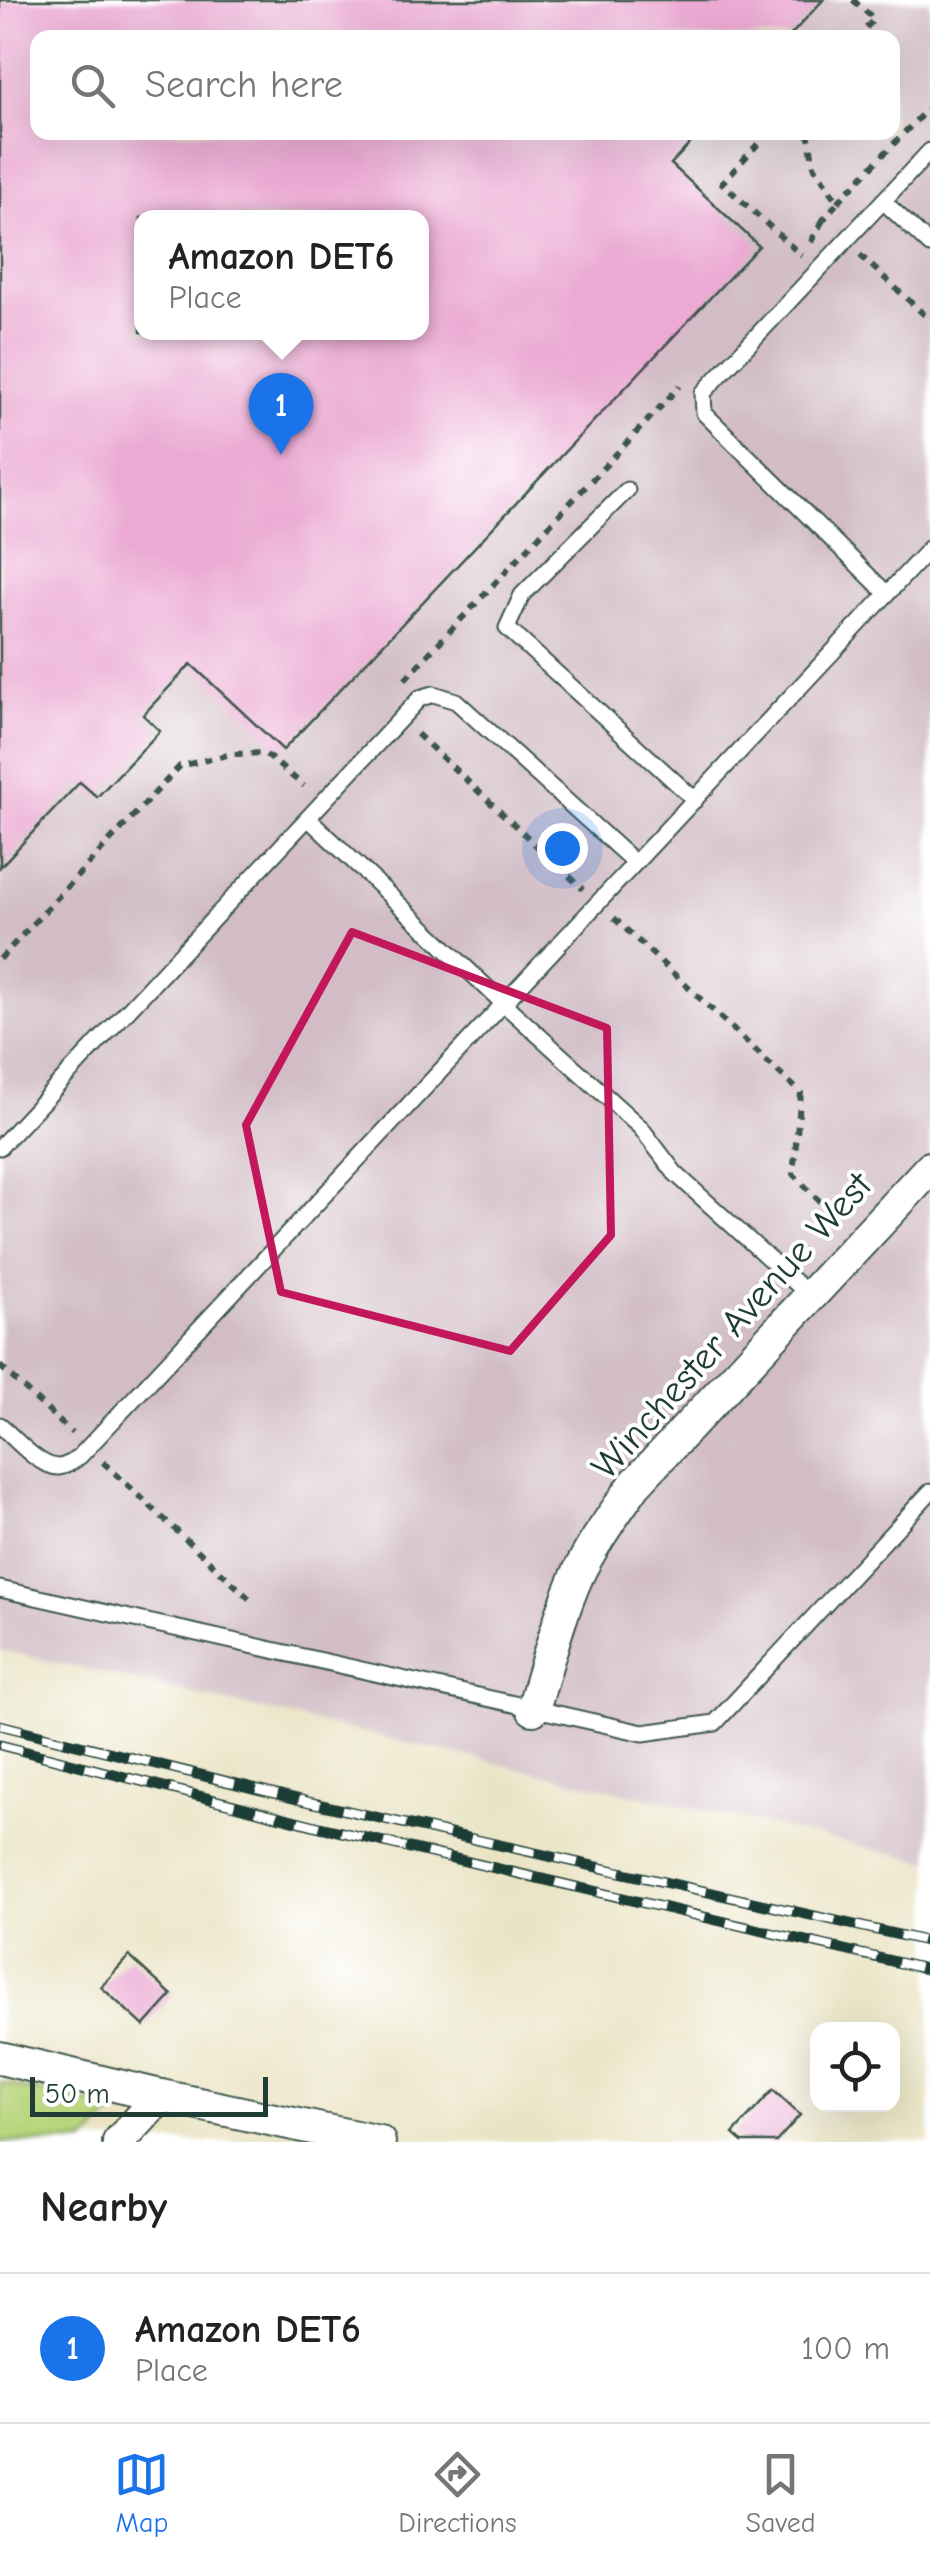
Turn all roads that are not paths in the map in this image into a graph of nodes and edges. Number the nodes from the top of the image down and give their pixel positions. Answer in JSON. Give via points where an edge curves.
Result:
{"nodes":[{"id":1,"x":930,"y":151,"type":"edge"},
{"id":2,"x":883,"y":202,"type":"junction"},
{"id":3,"x":930,"y":245,"type":"edge"},
{"id":4,"x":627,"y":490,"type":"dead end"},
{"id":5,"x":930,"y":548,"type":"edge"},
{"id":6,"x":887,"y":594,"type":"junction"},
{"id":7,"x":695,"y":800,"type":"junction"},
{"id":8,"x":308,"y":818,"type":"junction"},
{"id":9,"x":635,"y":863,"type":"junction"},
{"id":10,"x":504,"y":1004,"type":"junction"},
{"id":11,"x":0,"y":1147,"type":"edge"},
{"id":12,"x":930,"y":1168,"type":"edge"},
{"id":13,"x":810,"y":1296,"type":"junction"},
{"id":14,"x":0,"y":1425,"type":"edge"},
{"id":15,"x":930,"y":1492,"type":"edge"},
{"id":16,"x":0,"y":1589,"type":"edge"},
{"id":17,"x":532,"y":1709,"type":"junction"},
{"id":18,"x":0,"y":2058,"type":"edge"},
{"id":19,"x":160,"y":2096,"type":"junction"},
{"id":20,"x":119,"y":2142,"type":"edge"},
{"id":21,"x":379,"y":2142,"type":"edge"}],
"edges":[{"from":1,"to":2,"type":"lane"},
{"from":2,"to":3,"type":"lane"},
{"from":2,"to":6,"type":"lane","via":[[704,393],[704,413]]},
{"from":4,"to":7,"type":"lane","via":[[522,594],[507,628]]},
{"from":5,"to":6,"type":"lane"},
{"from":6,"to":7,"type":"lane"},
{"from":7,"to":9,"type":"lane"},
{"from":8,"to":9,"type":"lane","via":[[420,698],[434,694],[456,701]]},
{"from":8,"to":10,"type":"lane"},
{"from":8,"to":11,"type":"lane"},
{"from":9,"to":10,"type":"lane"},
{"from":10,"to":13,"type":"lane"},
{"from":10,"to":14,"type":"lane","via":[[70,1464],[50,1466]]},
{"from":12,"to":13,"type":"street","name":"Winchester Avenue West"},
{"from":13,"to":17,"type":"street","name":"Winchester Avenue West","via":[[663,1452],[608,1523],[578,1573]]},
{"from":15,"to":17,"type":"lane","via":[[714,1723],[643,1734]]},
{"from":16,"to":17,"type":"lane"},
{"from":18,"to":19,"type":"street"},
{"from":19,"to":20,"type":"street"},
{"from":19,"to":21,"type":"street"}]}
